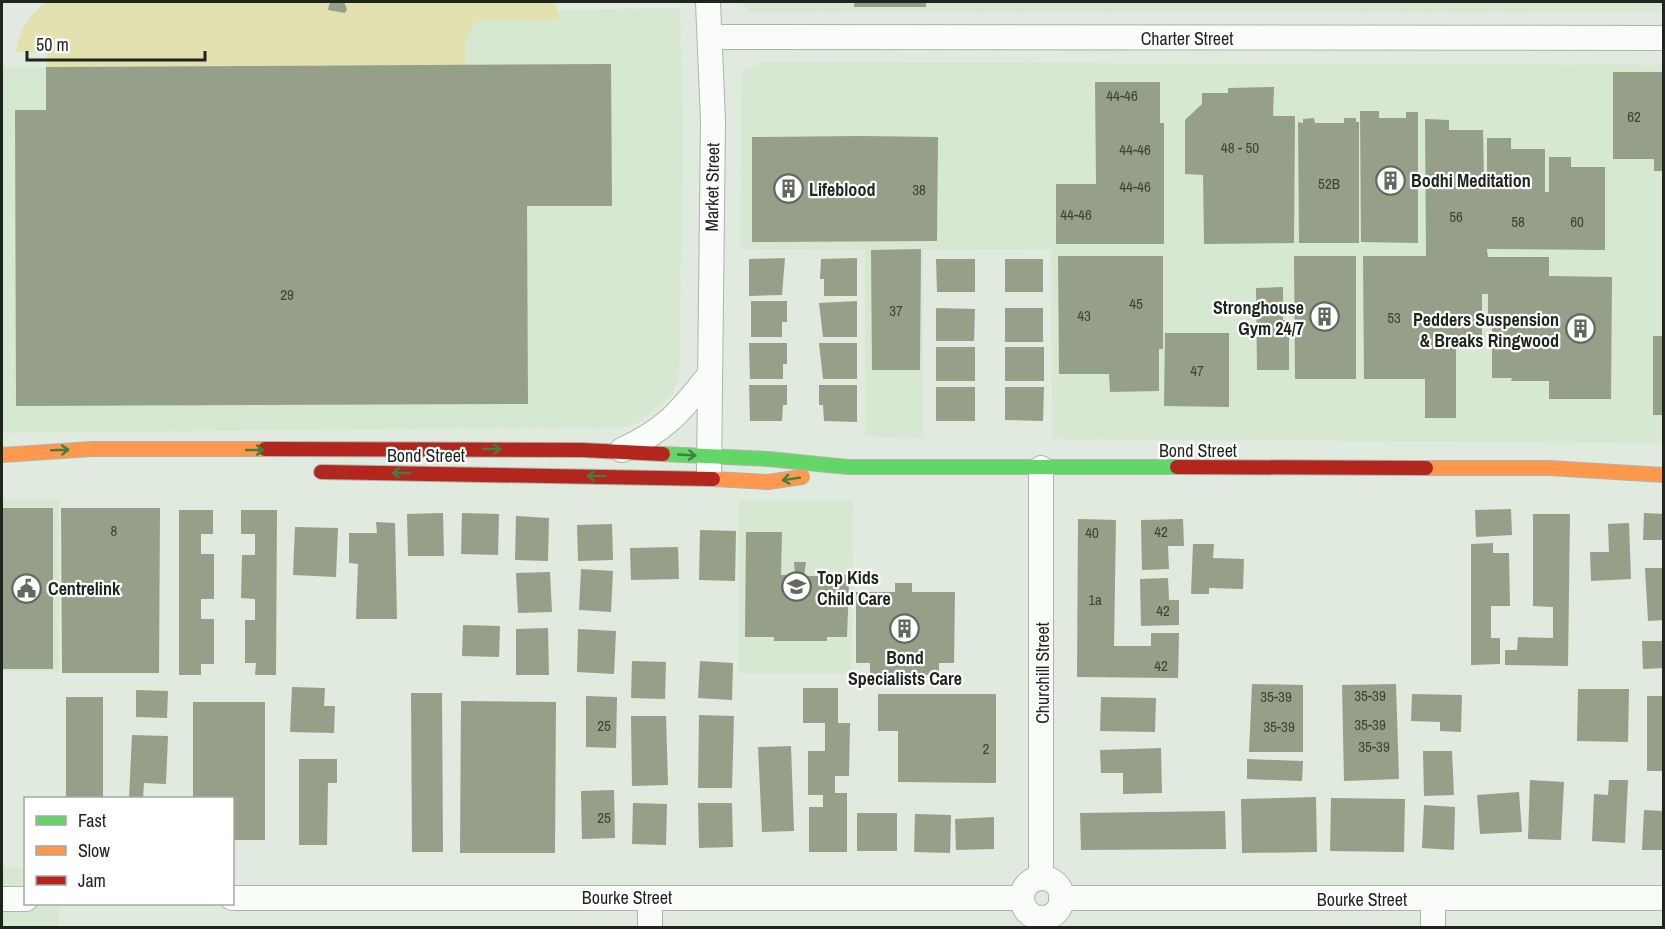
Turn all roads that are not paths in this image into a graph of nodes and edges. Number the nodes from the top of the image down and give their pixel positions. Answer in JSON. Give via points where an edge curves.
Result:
{"nodes":[{"id":1,"x":708,"y":2,"type":"edge"},
{"id":2,"x":711,"y":37,"type":"junction"},
{"id":3,"x":1664,"y":38,"type":"edge"},
{"id":4,"x":710,"y":374,"type":"junction"},
{"id":5,"x":620,"y":451,"type":"junction"},
{"id":6,"x":2,"y":455,"type":"edge"},
{"id":7,"x":1623,"y":458,"type":"dead end"},
{"id":8,"x":2,"y":467,"type":"edge"},
{"id":9,"x":848,"y":467,"type":"junction"},
{"id":10,"x":709,"y":468,"type":"junction"},
{"id":11,"x":1041,"y":468,"type":"junction"},
{"id":12,"x":1549,"y":468,"type":"junction"},
{"id":13,"x":22,"y":469,"type":"dead end"},
{"id":14,"x":310,"y":472,"type":"dead end"},
{"id":15,"x":1664,"y":475,"type":"edge"},
{"id":16,"x":1041,"y":878,"type":"junction"},
{"id":17,"x":650,"y":897,"type":"junction"},
{"id":18,"x":234,"y":898,"type":"edge"},
{"id":19,"x":1022,"y":898,"type":"junction"},
{"id":20,"x":1062,"y":898,"type":"junction"},
{"id":21,"x":1664,"y":898,"type":"edge"},
{"id":22,"x":2,"y":899,"type":"edge"},
{"id":23,"x":24,"y":899,"type":"edge"},
{"id":24,"x":1433,"y":899,"type":"junction"},
{"id":25,"x":1042,"y":923,"type":"edge"},
{"id":26,"x":650,"y":927,"type":"edge"},
{"id":27,"x":1433,"y":927,"type":"edge"}],
"edges":[{"from":1,"to":2,"type":"street","name":"Market Street"},
{"from":2,"to":3,"type":"street","name":"Charter Street"},
{"from":2,"to":4,"type":"street","name":"Market Street"},
{"from":4,"to":5,"type":"street","via":[[672,421]]},
{"from":4,"to":10,"type":"street","name":"Market Street"},
{"from":6,"to":5,"type":"street","name":"Bond Street","one_way":true,"via":[[92,449]]},
{"from":5,"to":10,"type":"street","name":"Bond Street","one_way":true},
{"from":7,"to":12,"type":"street","name":"Bond Street"},
{"from":8,"to":13,"type":"street"},
{"from":9,"to":10,"type":"street","name":"Bond Street","via":[[789,460]]},
{"from":9,"to":10,"type":"street","name":"Bond Street","one_way":true,"via":[[768,482]]},
{"from":9,"to":11,"type":"street","name":"Bond Street"},
{"from":10,"to":14,"type":"street","name":"Bond Street","one_way":true,"via":[[674,477]]},
{"from":11,"to":12,"type":"street","name":"Bond Street"},
{"from":11,"to":16,"type":"street","name":"Churchill Street"},
{"from":12,"to":15,"type":"street","name":"Bond Street"},
{"from":16,"to":19,"type":"street","via":[[1028,884]]},
{"from":16,"to":20,"type":"street","via":[[1056,884]]},
{"from":17,"to":18,"type":"street","name":"Bourke Street"},
{"from":17,"to":19,"type":"street","name":"Bourke Street"},
{"from":17,"to":26,"type":"street"},
{"from":19,"to":25,"type":"street","via":[[1028,913]]},
{"from":20,"to":24,"type":"street","name":"Bourke Street"},
{"from":20,"to":25,"type":"street","via":[[1056,912]]},
{"from":21,"to":24,"type":"street","name":"Bourke Street"},
{"from":22,"to":23,"type":"street"},
{"from":24,"to":27,"type":"street"}]}
